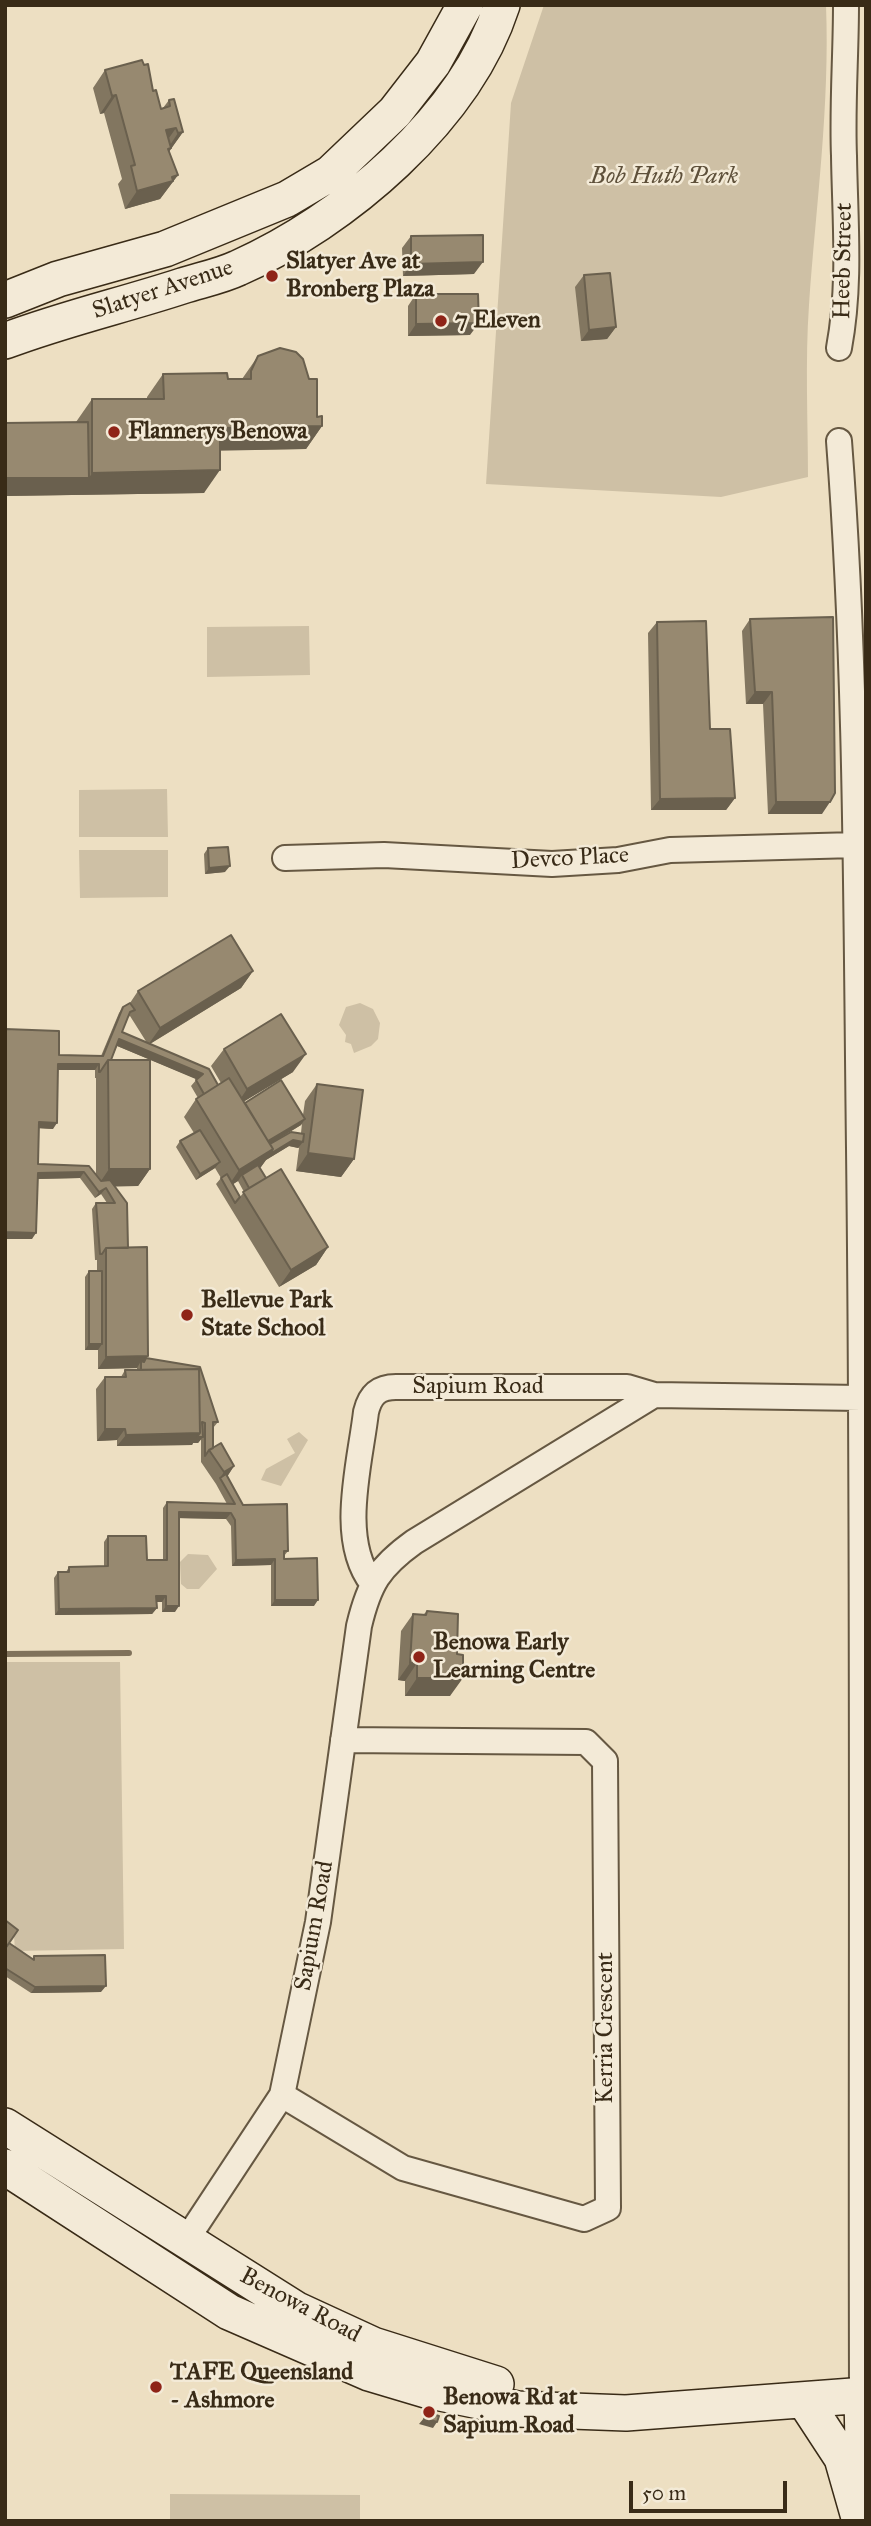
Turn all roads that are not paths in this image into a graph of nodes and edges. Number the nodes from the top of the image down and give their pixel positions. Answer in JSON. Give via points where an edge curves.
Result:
{"nodes":[{"id":1,"x":465,"y":5,"type":"edge"},
{"id":2,"x":502,"y":5,"type":"edge"},
{"id":3,"x":846,"y":5,"type":"edge"},
{"id":4,"x":5,"y":300,"type":"edge"},
{"id":5,"x":5,"y":341,"type":"edge"},
{"id":6,"x":839,"y":348,"type":"dead end"},
{"id":7,"x":839,"y":441,"type":"dead end"},
{"id":8,"x":860,"y":737,"type":"edge"},
{"id":9,"x":856,"y":845,"type":"junction"},
{"id":10,"x":285,"y":858,"type":"dead end"},
{"id":11,"x":654,"y":1395,"type":"junction"},
{"id":12,"x":861,"y":1398,"type":"junction"},
{"id":13,"x":863,"y":1518,"type":"edge"},
{"id":14,"x":372,"y":1583,"type":"junction"},
{"id":15,"x":343,"y":1740,"type":"junction"},
{"id":16,"x":282,"y":2095,"type":"junction"},
{"id":17,"x":864,"y":2104,"type":"edge"},
{"id":18,"x":5,"y":2126,"type":"edge"},
{"id":19,"x":5,"y":2167,"type":"edge"},
{"id":20,"x":185,"y":2242,"type":"junction"},
{"id":21,"x":864,"y":2395,"type":"edge"},
{"id":22,"x":804,"y":2400,"type":"junction"},
{"id":23,"x":626,"y":2413,"type":"junction"},
{"id":24,"x":865,"y":2473,"type":"edge"},
{"id":25,"x":862,"y":2521,"type":"edge"}],
"edges":[{"from":1,"to":4,"type":"main road","name":"Slatyer Avenue","via":[[433,63],[395,112],[331,173],[287,199],[165,249],[58,279]]},
{"from":2,"to":5,"type":"main road","name":"Slatyer Avenue","via":[[452,99],[425,133],[358,197],[308,232],[237,269]]},
{"from":3,"to":6,"type":"street","name":"Heeb Street","via":[[848,260],[847,306]]},
{"from":7,"to":8,"type":"street"},
{"from":8,"to":9,"type":"street"},
{"from":9,"to":10,"type":"street","name":"Devco Place","via":[[670,850],[618,860],[552,864],[384,855]]},
{"from":9,"to":12,"type":"street"},
{"from":11,"to":12,"type":"street","name":"Sapium Road"},
{"from":11,"to":14,"type":"street","name":"Sapium Road","via":[[414,1542]]},
{"from":11,"to":14,"type":"street","name":"Sapium Road","via":[[627,1387],[379,1390],[370,1398],[366,1412],[353,1525],[361,1568]]},
{"from":12,"to":13,"type":"street"},
{"from":13,"to":17,"type":"street"},
{"from":14,"to":15,"type":"street","name":"Sapium Road","via":[[359,1626]]},
{"from":15,"to":16,"type":"street","name":"Sapium Road","via":[[318,1923]]},
{"from":15,"to":16,"type":"street","name":"Kerria Crescent","via":[[586,1742],[605,1761],[608,2208],[584,2219],[403,2168]]},
{"from":16,"to":20,"type":"street","name":"Sapium Road"},
{"from":17,"to":21,"type":"street"},
{"from":18,"to":20,"type":"main road","name":"Benowa Road"},
{"from":19,"to":23,"type":"main road","name":"Benowa Road","via":[[229,2312],[369,2373],[518,2409]]},
{"from":20,"to":23,"type":"main road","name":"Benowa Road","via":[[297,2310],[373,2345],[511,2388]]},
{"from":21,"to":22,"type":"main road","name":"Benowa Road"},
{"from":21,"to":24,"type":"main road"},
{"from":22,"to":23,"type":"main road","name":"Benowa Road"},
{"from":22,"to":25,"type":"main road","via":[[842,2458]]},
{"from":24,"to":25,"type":"main road"}]}
